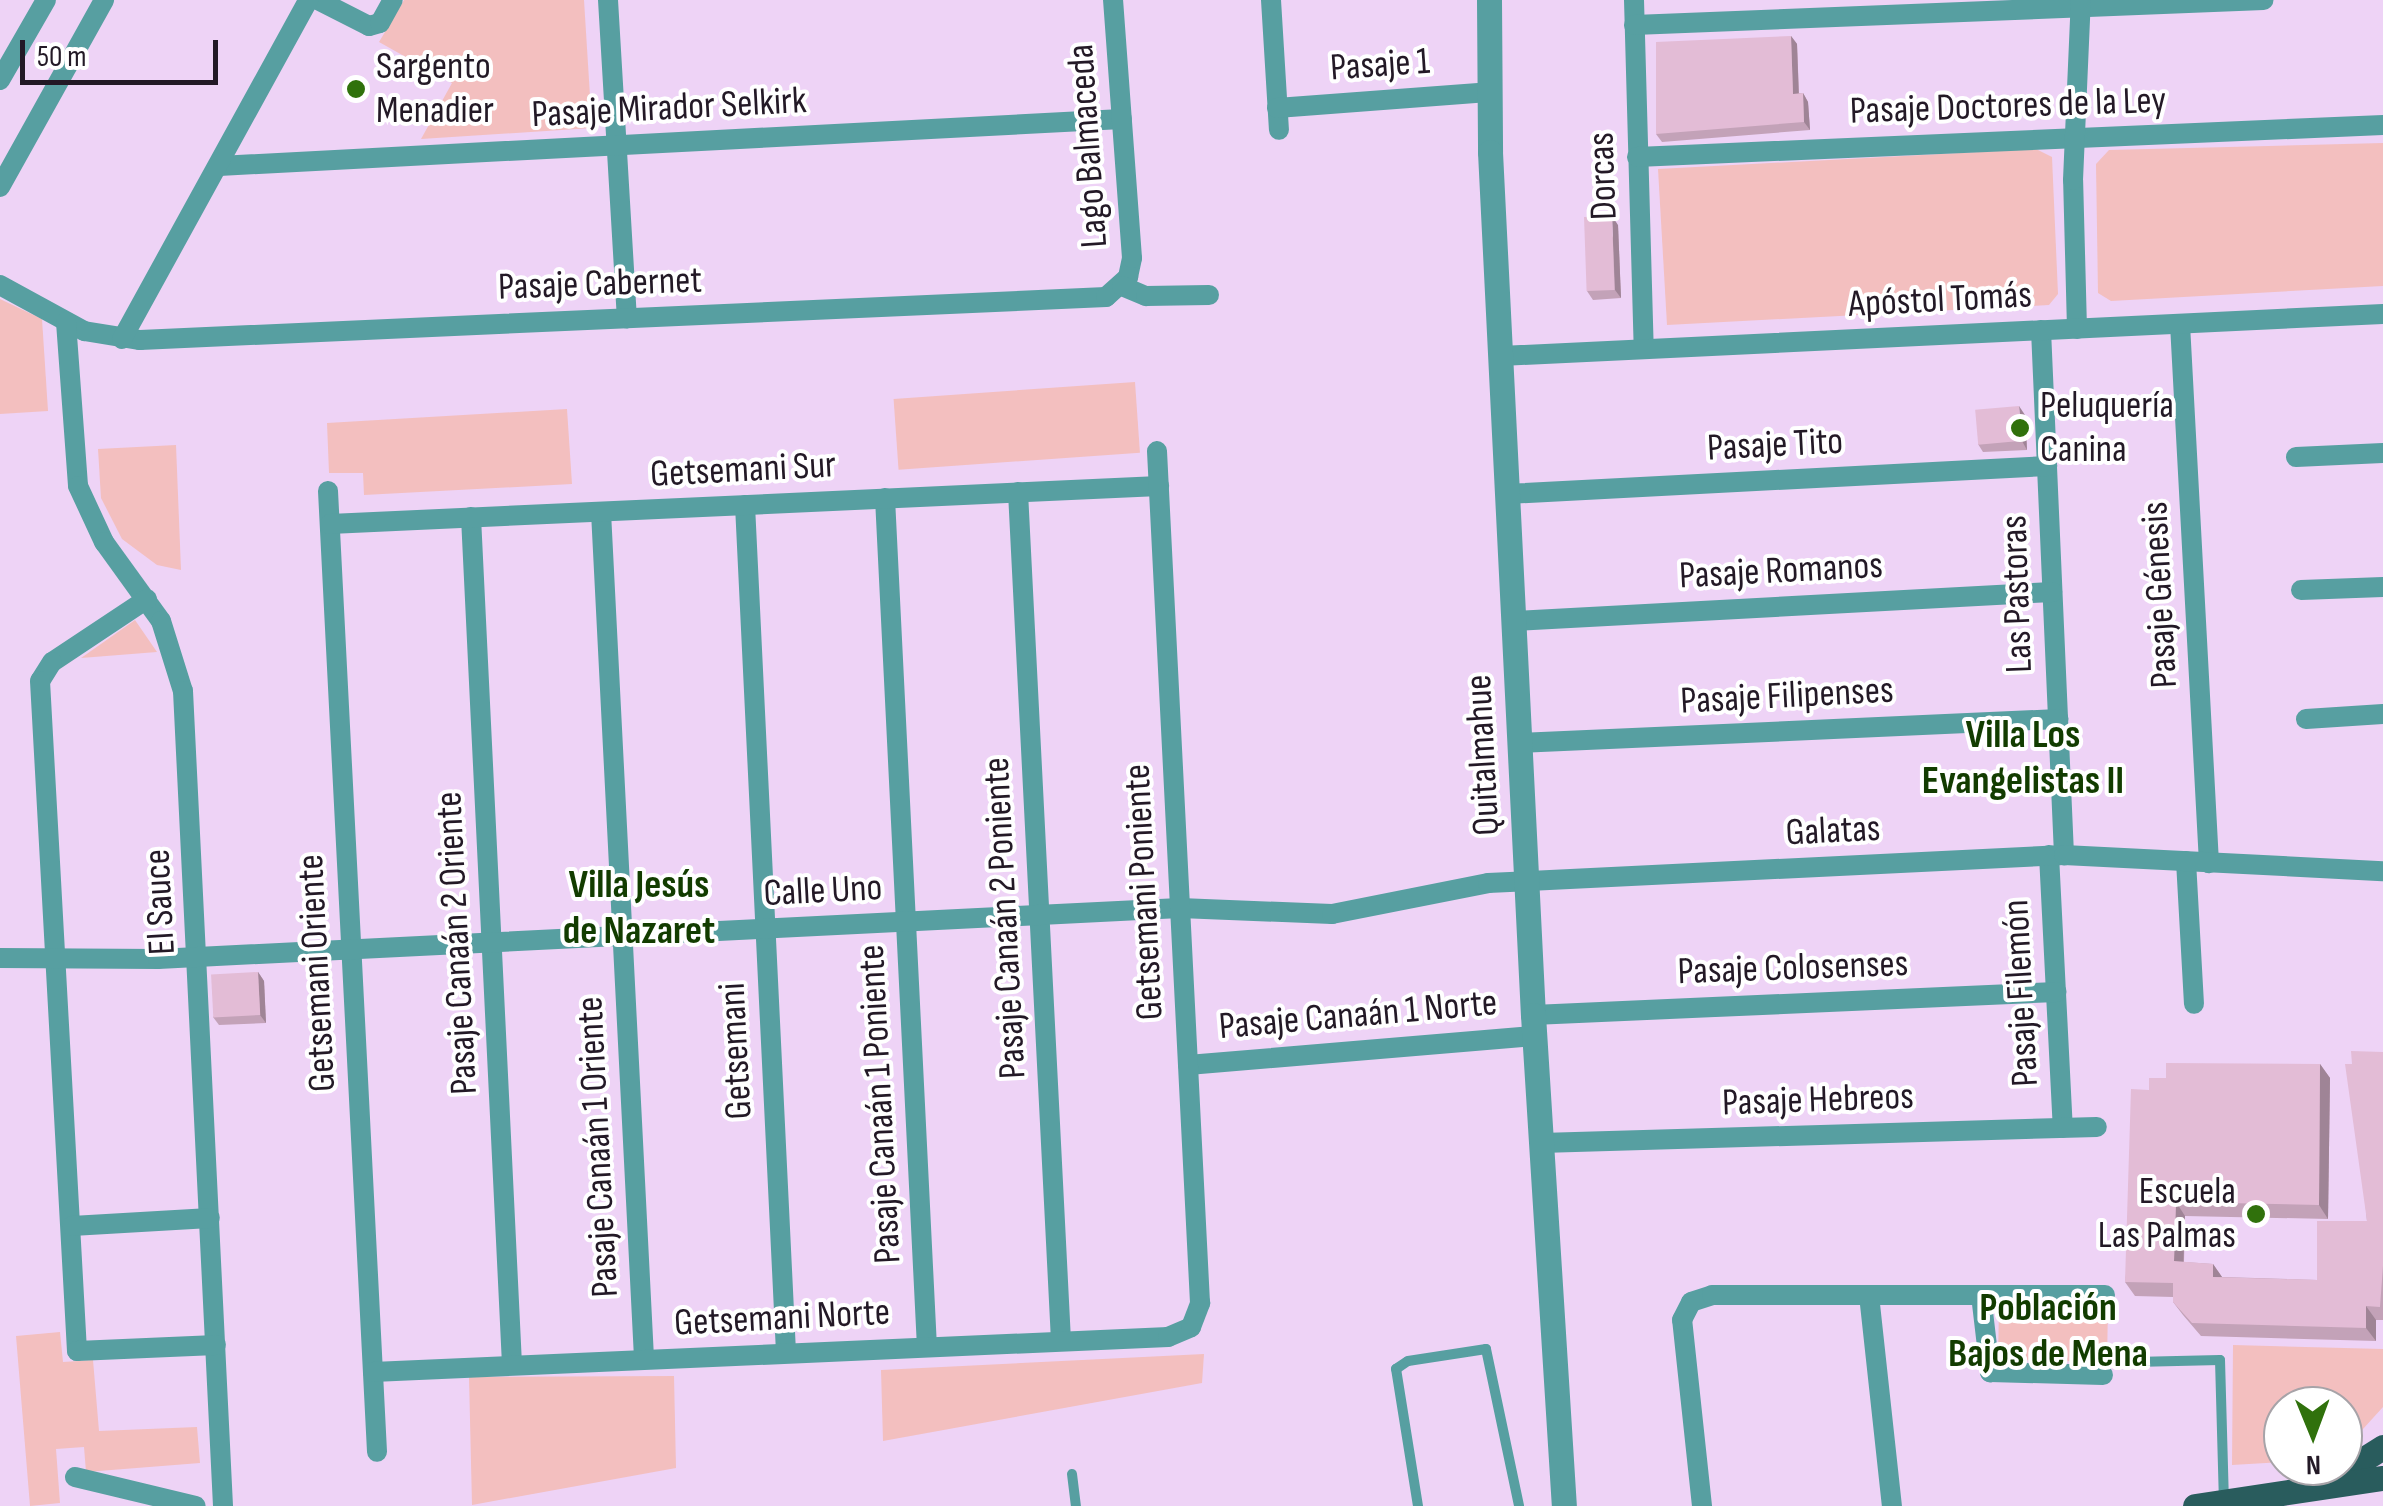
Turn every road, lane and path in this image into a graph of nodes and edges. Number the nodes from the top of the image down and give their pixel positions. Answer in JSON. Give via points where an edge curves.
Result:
{"nodes":[{"id":1,"x":46,"y":0,"type":"edge"},
{"id":2,"x":104,"y":0,"type":"edge"},
{"id":3,"x":308,"y":0,"type":"edge"},
{"id":4,"x":318,"y":0,"type":"edge"},
{"id":5,"x":394,"y":0,"type":"edge"},
{"id":6,"x":608,"y":0,"type":"edge"},
{"id":7,"x":1113,"y":0,"type":"edge"},
{"id":8,"x":1271,"y":0,"type":"edge"},
{"id":9,"x":1489,"y":0,"type":"edge"},
{"id":10,"x":1634,"y":0,"type":"edge"},
{"id":11,"x":2264,"y":0,"type":"edge"},
{"id":12,"x":2080,"y":4,"type":"edge"},
{"id":13,"x":1634,"y":24,"type":"junction"},
{"id":14,"x":0,"y":80,"type":"edge"},
{"id":15,"x":1488,"y":92,"type":"junction"},
{"id":16,"x":1278,"y":108,"type":"junction"},
{"id":17,"x":1122,"y":120,"type":"junction"},
{"id":18,"x":2383,"y":126,"type":"edge"},
{"id":19,"x":1279,"y":130,"type":"dead end"},
{"id":20,"x":2074,"y":139,"type":"junction"},
{"id":21,"x":616,"y":146,"type":"junction"},
{"id":22,"x":1637,"y":157,"type":"junction"},
{"id":23,"x":220,"y":166,"type":"junction"},
{"id":24,"x":0,"y":188,"type":"edge"},
{"id":25,"x":0,"y":285,"type":"edge"},
{"id":26,"x":1122,"y":286,"type":"junction"},
{"id":27,"x":1209,"y":295,"type":"dead end"},
{"id":28,"x":2383,"y":314,"type":"edge"},
{"id":29,"x":626,"y":318,"type":"junction"},
{"id":30,"x":66,"y":322,"type":"junction"},
{"id":31,"x":2180,"y":324,"type":"junction"},
{"id":32,"x":2077,"y":329,"type":"junction"},
{"id":33,"x":2041,"y":330,"type":"junction"},
{"id":34,"x":122,"y":339,"type":"junction"},
{"id":35,"x":1644,"y":350,"type":"junction"},
{"id":36,"x":1500,"y":356,"type":"junction"},
{"id":37,"x":1157,"y":451,"type":"dead end"},
{"id":38,"x":2383,"y":453,"type":"edge"},
{"id":39,"x":2296,"y":457,"type":"dead end"},
{"id":40,"x":2047,"y":466,"type":"junction"},
{"id":41,"x":1159,"y":486,"type":"junction"},
{"id":42,"x":328,"y":491,"type":"dead end"},
{"id":43,"x":1018,"y":492,"type":"junction"},
{"id":44,"x":1507,"y":494,"type":"junction"},
{"id":45,"x":885,"y":498,"type":"junction"},
{"id":46,"x":745,"y":505,"type":"junction"},
{"id":47,"x":601,"y":512,"type":"junction"},
{"id":48,"x":471,"y":517,"type":"junction"},
{"id":49,"x":330,"y":524,"type":"junction"},
{"id":50,"x":2383,"y":587,"type":"edge"},
{"id":51,"x":2301,"y":590,"type":"dead end"},
{"id":52,"x":2052,"y":592,"type":"junction"},
{"id":53,"x":147,"y":599,"type":"junction"},
{"id":54,"x":1514,"y":621,"type":"junction"},
{"id":55,"x":2383,"y":714,"type":"edge"},
{"id":56,"x":2058,"y":719,"type":"junction"},
{"id":57,"x":2306,"y":719,"type":"dead end"},
{"id":58,"x":1520,"y":744,"type":"junction"},
{"id":59,"x":2056,"y":855,"type":"junction"},
{"id":60,"x":2186,"y":861,"type":"junction"},
{"id":61,"x":2209,"y":862,"type":"junction"},
{"id":62,"x":2383,"y":871,"type":"edge"},
{"id":63,"x":1526,"y":880,"type":"junction"},
{"id":64,"x":1180,"y":908,"type":"junction"},
{"id":65,"x":1040,"y":915,"type":"junction"},
{"id":66,"x":906,"y":922,"type":"junction"},
{"id":67,"x":766,"y":928,"type":"junction"},
{"id":68,"x":623,"y":936,"type":"junction"},
{"id":69,"x":492,"y":942,"type":"junction"},
{"id":70,"x":351,"y":950,"type":"junction"},
{"id":71,"x":198,"y":957,"type":"junction"},
{"id":72,"x":0,"y":958,"type":"edge"},
{"id":73,"x":56,"y":959,"type":"junction"},
{"id":74,"x":2056,"y":992,"type":"junction"},
{"id":75,"x":2194,"y":1004,"type":"dead end"},
{"id":76,"x":1534,"y":1025,"type":"junction"},
{"id":77,"x":1188,"y":1065,"type":"junction"},
{"id":78,"x":2097,"y":1127,"type":"dead end"},
{"id":79,"x":2063,"y":1128,"type":"junction"},
{"id":80,"x":1541,"y":1143,"type":"junction"},
{"id":81,"x":210,"y":1218,"type":"junction"},
{"id":82,"x":72,"y":1226,"type":"junction"},
{"id":83,"x":1869,"y":1295,"type":"junction"},
{"id":84,"x":1981,"y":1295,"type":"junction"},
{"id":85,"x":2104,"y":1295,"type":"dead end"},
{"id":86,"x":1191,"y":1326,"type":"joint"},
{"id":87,"x":1062,"y":1341,"type":"junction"},
{"id":88,"x":216,"y":1345,"type":"junction"},
{"id":89,"x":927,"y":1347,"type":"junction"},
{"id":90,"x":786,"y":1353,"type":"junction"},
{"id":91,"x":644,"y":1359,"type":"junction"},
{"id":92,"x":2134,"y":1362,"type":"dead end"},
{"id":93,"x":512,"y":1365,"type":"junction"},
{"id":94,"x":373,"y":1372,"type":"junction"},
{"id":95,"x":2104,"y":1375,"type":"dead end"},
{"id":96,"x":376,"y":1452,"type":"dead end"},
{"id":97,"x":1072,"y":1474,"type":"dead end"},
{"id":98,"x":75,"y":1477,"type":"dead end"},
{"id":99,"x":2316,"y":1486,"type":"edge"},
{"id":100,"x":2238,"y":1502,"type":"edge"},
{"id":101,"x":196,"y":1506,"type":"edge"},
{"id":102,"x":223,"y":1506,"type":"edge"},
{"id":103,"x":1076,"y":1506,"type":"edge"},
{"id":104,"x":1418,"y":1506,"type":"edge"},
{"id":105,"x":1518,"y":1506,"type":"edge"},
{"id":106,"x":1564,"y":1506,"type":"edge"},
{"id":107,"x":1702,"y":1506,"type":"edge"},
{"id":108,"x":1892,"y":1506,"type":"edge"},
{"id":109,"x":2195,"y":1506,"type":"edge"}],
"edges":[{"from":1,"to":14,"type":"street"},
{"from":2,"to":24,"type":"street"},
{"from":3,"to":23,"type":"street"},
{"from":4,"to":5,"type":"street","via":[[369,26],[380,23]]},
{"from":6,"to":21,"type":"street"},
{"from":7,"to":17,"type":"street","name":"Lago Balmaceda"},
{"from":8,"to":16,"type":"street"},
{"from":9,"to":15,"type":"street","name":"Quitalmahue"},
{"from":10,"to":13,"type":"street","name":"Dorcas"},
{"from":11,"to":12,"type":"street"},
{"from":12,"to":13,"type":"street"},
{"from":12,"to":20,"type":"street"},
{"from":13,"to":22,"type":"street","name":"Dorcas"},
{"from":15,"to":16,"type":"street","name":"Pasaje 1"},
{"from":15,"to":36,"type":"street","name":"Quitalmahue"},
{"from":16,"to":19,"type":"street"},
{"from":17,"to":21,"type":"street","name":"Pasaje Mirador Selkirk"},
{"from":17,"to":26,"type":"street","name":"Lago Balmaceda","via":[[1132,258]]},
{"from":18,"to":20,"type":"street","name":"Pasaje Doctores de la Ley"},
{"from":20,"to":22,"type":"street","name":"Pasaje Doctores de la Ley"},
{"from":20,"to":32,"type":"street"},
{"from":21,"to":23,"type":"street","name":"Pasaje Mirador Selkirk"},
{"from":21,"to":29,"type":"street"},
{"from":22,"to":35,"type":"street","name":"Dorcas"},
{"from":23,"to":34,"type":"street"},
{"from":25,"to":30,"type":"street","name":"Pasaje Cabernet"},
{"from":26,"to":27,"type":"street","name":"Pasaje Cabernet","via":[[1146,296]]},
{"from":26,"to":29,"type":"street","name":"Pasaje Cabernet","via":[[1096,299]]},
{"from":28,"to":31,"type":"street","name":"Apóstol Tomás"},
{"from":29,"to":34,"type":"street","name":"Pasaje Cabernet"},
{"from":30,"to":34,"type":"street","name":"Pasaje Cabernet"},
{"from":30,"to":53,"type":"street","name":"El Sauce","via":[[78,486],[94,524]]},
{"from":31,"to":32,"type":"street","name":"Apóstol Tomás"},
{"from":31,"to":61,"type":"street","name":"Pasaje Génesis"},
{"from":32,"to":33,"type":"street","name":"Apóstol Tomás"},
{"from":33,"to":35,"type":"street","name":"Apóstol Tomás"},
{"from":33,"to":40,"type":"street","name":"Las Pastoras"},
{"from":35,"to":36,"type":"street","name":"Apóstol Tomás"},
{"from":36,"to":44,"type":"street","name":"Quitalmahue"},
{"from":37,"to":41,"type":"street","name":"Getsemani Poniente"},
{"from":38,"to":39,"type":"street"},
{"from":40,"to":44,"type":"street","name":"Pasaje Tito"},
{"from":40,"to":52,"type":"street","name":"Las Pastoras"},
{"from":41,"to":43,"type":"street","name":"Getsemani Sur"},
{"from":41,"to":64,"type":"street","name":"Getsemani Poniente"},
{"from":42,"to":49,"type":"street","name":"Getsemani Oriente"},
{"from":43,"to":45,"type":"street","name":"Getsemani Sur"},
{"from":43,"to":65,"type":"street","name":"Pasaje Canaán 2 Poniente"},
{"from":44,"to":54,"type":"street","name":"Quitalmahue"},
{"from":45,"to":46,"type":"street","name":"Getsemani Sur"},
{"from":45,"to":66,"type":"street","name":"Pasaje Canaán 1 Poniente"},
{"from":46,"to":47,"type":"street","name":"Getsemani Sur"},
{"from":46,"to":67,"type":"street","name":"Getsemani"},
{"from":47,"to":48,"type":"street","name":"Getsemani Sur"},
{"from":47,"to":68,"type":"street","name":"Pasaje Canaán 1 Oriente"},
{"from":48,"to":49,"type":"street","name":"Getsemani Sur"},
{"from":48,"to":69,"type":"street","name":"Pasaje Canaán 2 Oriente"},
{"from":49,"to":70,"type":"street","name":"Getsemani Oriente"},
{"from":50,"to":51,"type":"street"},
{"from":52,"to":54,"type":"street","name":"Pasaje Romanos"},
{"from":52,"to":56,"type":"street","name":"Las Pastoras"},
{"from":53,"to":71,"type":"street","name":"El Sauce","via":[[173,648],[183,691]]},
{"from":53,"to":73,"type":"street","via":[[52,662],[40,681]]},
{"from":54,"to":58,"type":"street","name":"Quitalmahue"},
{"from":55,"to":57,"type":"street"},
{"from":56,"to":58,"type":"street","name":"Pasaje Filipenses"},
{"from":56,"to":59,"type":"street","name":"Las Pastoras"},
{"from":58,"to":63,"type":"street","name":"Quitalmahue"},
{"from":59,"to":60,"type":"street","name":"Galatas"},
{"from":59,"to":63,"type":"street","name":"Galatas"},
{"from":59,"to":74,"type":"street","name":"Pasaje Filemón"},
{"from":60,"to":61,"type":"street","name":"Galatas"},
{"from":60,"to":75,"type":"street"},
{"from":61,"to":62,"type":"street","name":"Galatas"},
{"from":63,"to":64,"type":"street","name":"Calle Uno","via":[[1332,914]]},
{"from":63,"to":76,"type":"street","name":"Quitalmahue"},
{"from":64,"to":65,"type":"street","name":"Calle Uno"},
{"from":64,"to":77,"type":"street","name":"Getsemani Poniente"},
{"from":65,"to":66,"type":"street","name":"Calle Uno"},
{"from":65,"to":87,"type":"street","name":"Pasaje Canaán 2 Poniente"},
{"from":66,"to":67,"type":"street","name":"Calle Uno"},
{"from":66,"to":89,"type":"street","name":"Pasaje Canaán 1 Poniente"},
{"from":67,"to":68,"type":"street","name":"Calle Uno"},
{"from":67,"to":90,"type":"street","name":"Getsemani"},
{"from":68,"to":69,"type":"street","name":"Calle Uno"},
{"from":68,"to":91,"type":"street","name":"Pasaje Canaán 1 Oriente"},
{"from":69,"to":70,"type":"street","name":"Calle Uno"},
{"from":69,"to":93,"type":"street","name":"Pasaje Canaán 2 Oriente"},
{"from":70,"to":71,"type":"street","name":"Calle Uno"},
{"from":70,"to":94,"type":"street","name":"Getsemani Oriente"},
{"from":71,"to":73,"type":"street","name":"Calle Uno"},
{"from":71,"to":81,"type":"street","name":"El Sauce"},
{"from":72,"to":73,"type":"street","name":"Calle Uno"},
{"from":73,"to":82,"type":"street"},
{"from":74,"to":76,"type":"street","name":"Pasaje Colosenses"},
{"from":74,"to":79,"type":"street","name":"Pasaje Filemón"},
{"from":76,"to":77,"type":"street","name":"Pasaje Canaán 1 Norte"},
{"from":76,"to":80,"type":"street","name":"Quitalmahue"},
{"from":77,"to":86,"type":"street","name":"Getsemani Poniente","via":[[1200,1303]]},
{"from":78,"to":79,"type":"street","name":"Pasaje Hebreos"},
{"from":79,"to":80,"type":"street","name":"Pasaje Hebreos"},
{"from":80,"to":106,"type":"street","name":"Quitalmahue"},
{"from":81,"to":82,"type":"street"},
{"from":81,"to":88,"type":"street","name":"El Sauce"},
{"from":82,"to":88,"type":"street","via":[[77,1351]]},
{"from":83,"to":84,"type":"street"},
{"from":83,"to":107,"type":"street","via":[[1712,1295],[1692,1302],[1682,1320]]},
{"from":83,"to":108,"type":"street"},
{"from":84,"to":85,"type":"street"},
{"from":84,"to":95,"type":"street","via":[[1990,1372]]},
{"from":86,"to":87,"type":"street","name":"Getsemani Norte","via":[[1168,1336]]},
{"from":87,"to":89,"type":"street","name":"Getsemani Norte"},
{"from":88,"to":102,"type":"street","name":"El Sauce"},
{"from":89,"to":90,"type":"street","name":"Getsemani Norte"},
{"from":90,"to":91,"type":"street","name":"Getsemani Norte"},
{"from":91,"to":93,"type":"street","name":"Getsemani Norte"},
{"from":92,"to":100,"type":"lane","via":[[2220,1360]]},
{"from":93,"to":94,"type":"street","name":"Getsemani Norte"},
{"from":94,"to":96,"type":"street","name":"Getsemani Oriente"},
{"from":97,"to":103,"type":"lane"},
{"from":98,"to":101,"type":"street"},
{"from":99,"to":100,"type":"main road"},
{"from":100,"to":109,"type":"main road"},
{"from":104,"to":105,"type":"lane","via":[[1396,1370],[1408,1362],[1486,1350]]}]}
